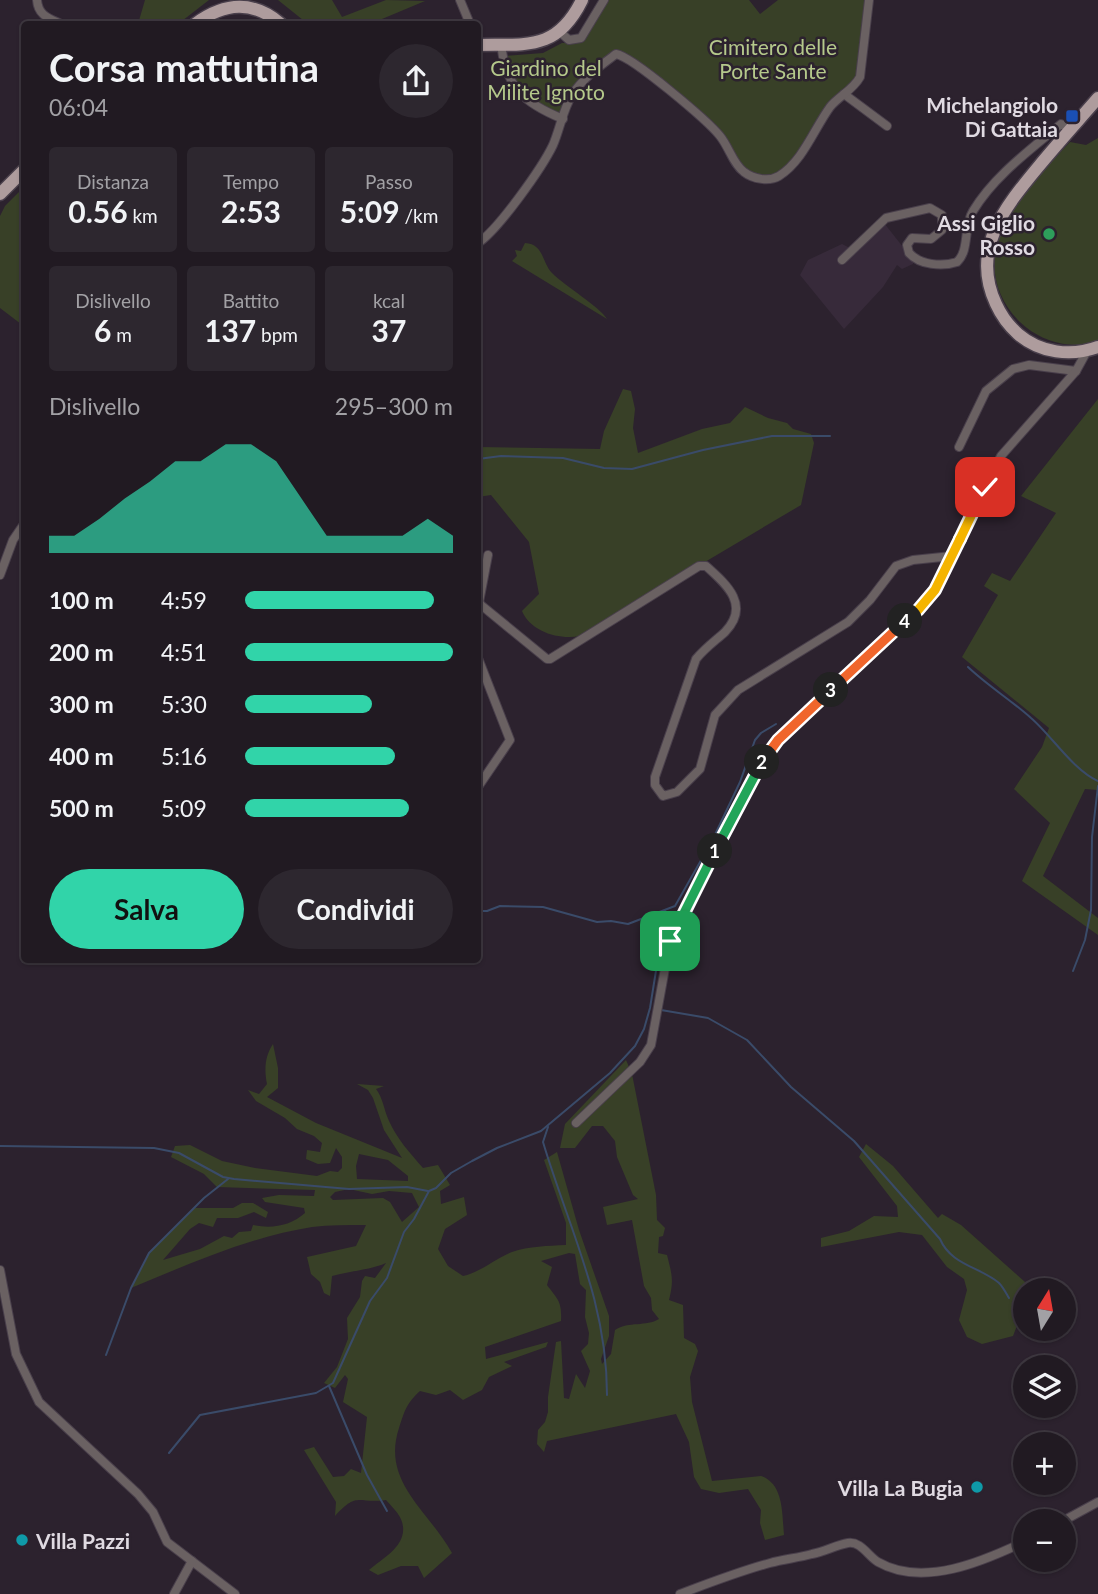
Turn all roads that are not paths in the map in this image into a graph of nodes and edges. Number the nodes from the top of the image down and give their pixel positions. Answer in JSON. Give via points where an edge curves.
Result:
{"nodes":[{"id":1,"x":37,"y":0,"type":"edge"},
{"id":2,"x":460,"y":0,"type":"edge"},
{"id":3,"x":582,"y":0,"type":"edge"},
{"id":4,"x":604,"y":0,"type":"edge"},
{"id":5,"x":869,"y":0,"type":"edge"},
{"id":6,"x":55,"y":21,"type":"edge"},
{"id":7,"x":200,"y":21,"type":"edge"},
{"id":8,"x":278,"y":21,"type":"edge"},
{"id":9,"x":469,"y":21,"type":"edge"},
{"id":10,"x":560,"y":32,"type":"junction"},
{"id":11,"x":501,"y":44,"type":"junction"},
{"id":12,"x":481,"y":45,"type":"edge"},
{"id":13,"x":844,"y":94,"type":"junction"},
{"id":14,"x":1098,"y":98,"type":"edge"},
{"id":15,"x":563,"y":119,"type":"junction"},
{"id":16,"x":887,"y":126,"type":"dead end"},
{"id":17,"x":1070,"y":129,"type":"junction"},
{"id":18,"x":21,"y":173,"type":"edge"},
{"id":19,"x":0,"y":194,"type":"edge"},
{"id":20,"x":481,"y":240,"type":"edge"},
{"id":21,"x":842,"y":260,"type":"dead end"},
{"id":22,"x":1093,"y":349,"type":"edge"},
{"id":23,"x":1076,"y":371,"type":"junction"},
{"id":24,"x":959,"y":447,"type":"dead end"},
{"id":25,"x":21,"y":528,"type":"edge"},
{"id":26,"x":488,"y":555,"type":"dead end"},
{"id":27,"x":952,"y":556,"type":"junction"},
{"id":28,"x":0,"y":575,"type":"edge"},
{"id":29,"x":481,"y":592,"type":"edge"},
{"id":30,"x":481,"y":605,"type":"edge"},
{"id":31,"x":481,"y":666,"type":"edge"},
{"id":32,"x":481,"y":782,"type":"edge"},
{"id":33,"x":576,"y":1123,"type":"dead end"},
{"id":34,"x":0,"y":1270,"type":"edge"},
{"id":35,"x":1098,"y":1502,"type":"edge"},
{"id":36,"x":1076,"y":1514,"type":"edge"},
{"id":37,"x":1013,"y":1547,"type":"edge"},
{"id":38,"x":192,"y":1561,"type":"junction"},
{"id":39,"x":174,"y":1594,"type":"edge"},
{"id":40,"x":235,"y":1594,"type":"edge"},
{"id":41,"x":680,"y":1594,"type":"edge"}],
"edges":[{"from":1,"to":6,"type":"street","via":[[42,15]]},
{"from":2,"to":9,"type":"street"},
{"from":3,"to":10,"type":"main road"},
{"from":4,"to":10,"type":"street","via":[[581,38],[569,40]]},
{"from":5,"to":13,"type":"street","via":[[863,71]]},
{"from":7,"to":8,"type":"main road","via":[[225,7],[242,5]]},
{"from":10,"to":11,"type":"main road","via":[[539,41]]},
{"from":11,"to":12,"type":"main road"},
{"from":11,"to":15,"type":"street","via":[[504,67],[516,90]]},
{"from":13,"to":15,"type":"street","via":[[788,169],[765,179],[741,170],[713,129],[618,54],[579,85]]},
{"from":13,"to":16,"type":"street"},
{"from":14,"to":17,"type":"main road"},
{"from":15,"to":20,"type":"street","via":[[530,183]]},
{"from":17,"to":21,"type":"street","via":[[1061,124],[997,180],[969,219],[964,253],[957,262],[931,263],[909,253],[907,245],[912,238],[931,239],[942,230],[942,215],[930,208],[886,218]]},
{"from":17,"to":22,"type":"main road","via":[[1001,216],[989,246],[987,276],[1000,312],[1021,337],[1052,351]]},
{"from":18,"to":19,"type":"main road"},
{"from":22,"to":23,"type":"street"},
{"from":23,"to":24,"type":"street","via":[[1029,365],[1013,369],[986,391]]},
{"from":23,"to":27,"type":"street","via":[[1001,456]]},
{"from":25,"to":28,"type":"street"},
{"from":26,"to":29,"type":"street"},
{"from":27,"to":30,"type":"street","via":[[896,566],[848,622],[738,690],[715,715],[700,769],[677,792],[663,796],[655,777],[696,659],[734,620],[736,609],[728,586],[706,566],[699,566],[550,659]]},
{"from":27,"to":33,"type":"street","via":[[935,590],[918,610],[778,740],[764,760],[673,933],[651,1045],[640,1062]]},
{"from":31,"to":32,"type":"street","via":[[510,740]]},
{"from":34,"to":38,"type":"street","via":[[16,1354],[38,1402],[138,1494],[153,1512],[167,1542]]},
{"from":35,"to":36,"type":"street"},
{"from":37,"to":41,"type":"street","via":[[967,1566],[923,1572],[878,1562],[858,1544],[850,1543],[768,1563]]},
{"from":38,"to":39,"type":"street"},
{"from":38,"to":40,"type":"street"}]}
